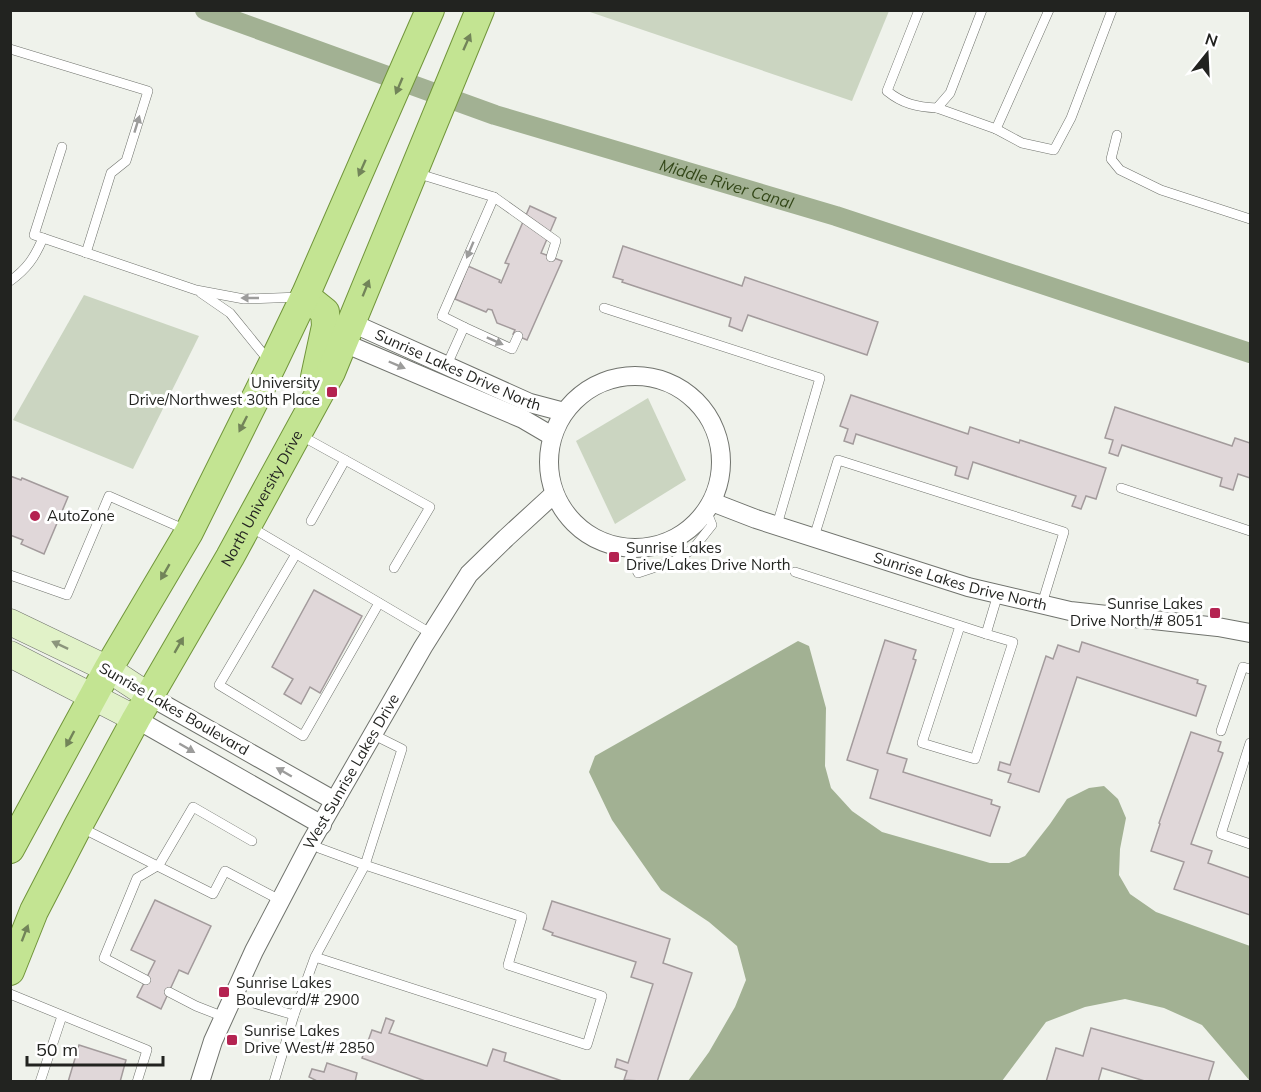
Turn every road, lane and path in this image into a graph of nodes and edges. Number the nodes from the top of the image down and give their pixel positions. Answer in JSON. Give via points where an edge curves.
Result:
{"nodes":[{"id":1,"x":430,"y":10,"type":"edge"},
{"id":2,"x":480,"y":10,"type":"edge"},
{"id":3,"x":919,"y":10,"type":"edge"},
{"id":4,"x":982,"y":10,"type":"edge"},
{"id":5,"x":1049,"y":10,"type":"edge"},
{"id":6,"x":1112,"y":10,"type":"edge"},
{"id":7,"x":10,"y":48,"type":"edge"},
{"id":8,"x":937,"y":108,"type":"junction"},
{"id":9,"x":996,"y":129,"type":"junction"},
{"id":10,"x":1117,"y":135,"type":"dead end"},
{"id":11,"x":62,"y":147,"type":"dead end"},
{"id":12,"x":413,"y":172,"type":"junction"},
{"id":13,"x":494,"y":197,"type":"junction"},
{"id":14,"x":1251,"y":219,"type":"edge"},
{"id":15,"x":43,"y":238,"type":"junction"},
{"id":16,"x":86,"y":253,"type":"junction"},
{"id":17,"x":551,"y":257,"type":"dead end"},
{"id":18,"x":10,"y":281,"type":"edge"},
{"id":19,"x":196,"y":290,"type":"junction"},
{"id":20,"x":305,"y":296,"type":"junction"},
{"id":21,"x":604,"y":308,"type":"dead end"},
{"id":22,"x":464,"y":327,"type":"junction"},
{"id":23,"x":348,"y":333,"type":"junction"},
{"id":24,"x":518,"y":336,"type":"dead end"},
{"id":25,"x":272,"y":365,"type":"junction"},
{"id":26,"x":446,"y":367,"type":"junction"},
{"id":27,"x":564,"y":412,"type":"junction"},
{"id":28,"x":302,"y":425,"type":"junction"},
{"id":29,"x":552,"y":436,"type":"junction"},
{"id":30,"x":345,"y":460,"type":"junction"},
{"id":31,"x":1121,"y":488,"type":"dead end"},
{"id":32,"x":554,"y":494,"type":"junction"},
{"id":33,"x":709,"y":506,"type":"junction"},
{"id":34,"x":311,"y":521,"type":"dead end"},
{"id":35,"x":248,"y":525,"type":"junction"},
{"id":36,"x":777,"y":525,"type":"junction"},
{"id":37,"x":1251,"y":531,"type":"edge"},
{"id":38,"x":189,"y":532,"type":"junction"},
{"id":39,"x":814,"y":537,"type":"junction"},
{"id":40,"x":296,"y":554,"type":"junction"},
{"id":41,"x":394,"y":568,"type":"dead end"},
{"id":42,"x":795,"y":572,"type":"dead end"},
{"id":43,"x":10,"y":574,"type":"edge"},
{"id":44,"x":998,"y":594,"type":"junction"},
{"id":45,"x":379,"y":603,"type":"junction"},
{"id":46,"x":1042,"y":604,"type":"junction"},
{"id":47,"x":10,"y":622,"type":"edge"},
{"id":48,"x":960,"y":626,"type":"junction"},
{"id":49,"x":1251,"y":633,"type":"edge"},
{"id":50,"x":432,"y":634,"type":"junction"},
{"id":51,"x":986,"y":634,"type":"junction"},
{"id":52,"x":10,"y":654,"type":"edge"},
{"id":53,"x":108,"y":669,"type":"junction"},
{"id":54,"x":1251,"y":669,"type":"edge"},
{"id":55,"x":93,"y":696,"type":"junction"},
{"id":56,"x":143,"y":708,"type":"junction"},
{"id":57,"x":1221,"y":731,"type":"dead end"},
{"id":58,"x":372,"y":734,"type":"junction"},
{"id":59,"x":1251,"y":743,"type":"edge"},
{"id":60,"x":335,"y":801,"type":"junction"},
{"id":61,"x":322,"y":825,"type":"junction"},
{"id":62,"x":78,"y":826,"type":"junction"},
{"id":63,"x":252,"y":841,"type":"dead end"},
{"id":64,"x":311,"y":842,"type":"junction"},
{"id":65,"x":1251,"y":844,"type":"edge"},
{"id":66,"x":10,"y":849,"type":"edge"},
{"id":67,"x":159,"y":865,"type":"junction"},
{"id":68,"x":365,"y":865,"type":"junction"},
{"id":69,"x":280,"y":900,"type":"junction"},
{"id":70,"x":315,"y":957,"type":"junction"},
{"id":71,"x":10,"y":971,"type":"edge"},
{"id":72,"x":146,"y":980,"type":"dead end"},
{"id":73,"x":169,"y":992,"type":"dead end"},
{"id":74,"x":10,"y":994,"type":"edge"},
{"id":75,"x":235,"y":994,"type":"junction"},
{"id":76,"x":294,"y":1015,"type":"junction"},
{"id":77,"x":62,"y":1016,"type":"junction"},
{"id":78,"x":224,"y":1017,"type":"junction"},
{"id":79,"x":40,"y":1082,"type":"edge"},
{"id":80,"x":137,"y":1082,"type":"edge"},
{"id":81,"x":200,"y":1082,"type":"edge"},
{"id":82,"x":274,"y":1082,"type":"edge"}],
"edges":[{"from":1,"to":20,"type":"main road","one_way":true},
{"from":12,"to":2,"type":"main road","name":"North University Drive","one_way":true},
{"from":3,"to":8,"type":"lane","via":[[887,91],[915,106]]},
{"from":4,"to":8,"type":"lane","via":[[950,93]]},
{"from":5,"to":9,"type":"lane"},
{"from":6,"to":9,"type":"lane","via":[[1071,118],[1054,150],[1022,143]]},
{"from":16,"to":7,"type":"lane","one_way":true,"via":[[111,173],[126,161],[148,91]]},
{"from":8,"to":9,"type":"lane"},
{"from":10,"to":14,"type":"lane","via":[[1112,159],[1120,170],[1161,190]]},
{"from":11,"to":15,"type":"lane","via":[[34,235]]},
{"from":12,"to":13,"type":"lane"},
{"from":23,"to":12,"type":"main road","name":"North University Drive","one_way":true},
{"from":13,"to":17,"type":"lane","via":[[556,241]]},
{"from":13,"to":22,"type":"lane","one_way":true,"via":[[442,316]]},
{"from":15,"to":16,"type":"lane"},
{"from":15,"to":18,"type":"lane","via":[[34,258]]},
{"from":16,"to":19,"type":"lane"},
{"from":20,"to":19,"type":"lane","one_way":true,"via":[[244,299]]},
{"from":19,"to":25,"type":"lane","via":[[230,313]]},
{"from":20,"to":25,"type":"main road"},
{"from":20,"to":28,"type":"main road","via":[[325,312],[326,326]]},
{"from":21,"to":36,"type":"lane","via":[[820,378]]},
{"from":22,"to":24,"type":"lane","one_way":true,"via":[[512,349]]},
{"from":22,"to":26,"type":"lane"},
{"from":23,"to":26,"type":"street","name":"Sunrise Lakes Drive North"},
{"from":23,"to":28,"type":"main road","name":"North University Drive"},
{"from":23,"to":29,"type":"street","name":"Sunrise Lakes Drive North","one_way":true},
{"from":25,"to":38,"type":"main road","one_way":true},
{"from":26,"to":27,"type":"street","name":"Sunrise Lakes Drive North","via":[[530,403]]},
{"from":27,"to":29,"type":"street"},
{"from":27,"to":33,"type":"street","via":[[578,396],[617,378],[639,376],[680,388],[710,419],[718,439],[722,460],[719,482]]},
{"from":28,"to":30,"type":"lane"},
{"from":28,"to":35,"type":"main road","name":"North University Drive"},
{"from":29,"to":32,"type":"street","via":[[548,455]]},
{"from":30,"to":34,"type":"lane"},
{"from":30,"to":41,"type":"lane","via":[[430,507]]},
{"from":31,"to":37,"type":"lane"},
{"from":32,"to":33,"type":"street","via":[[566,515],[583,532],[627,549],[653,547],[677,538],[697,523]]},
{"from":32,"to":50,"type":"street","name":"West Sunrise Lakes Drive","via":[[469,574]]},
{"from":33,"to":36,"type":"street","name":"Sunrise Lakes Drive North"},
{"from":35,"to":40,"type":"lane"},
{"from":56,"to":35,"type":"main road","name":"North University Drive","one_way":true},
{"from":36,"to":39,"type":"street","name":"Sunrise Lakes Drive North"},
{"from":38,"to":43,"type":"lane","via":[[109,496],[67,596]]},
{"from":38,"to":53,"type":"main road","one_way":true},
{"from":39,"to":44,"type":"street","name":"Sunrise Lakes Drive North"},
{"from":39,"to":46,"type":"lane","via":[[838,460],[1064,532]]},
{"from":40,"to":45,"type":"lane"},
{"from":40,"to":45,"type":"lane","via":[[219,685],[303,736]]},
{"from":42,"to":48,"type":"lane"},
{"from":44,"to":46,"type":"street","name":"Sunrise Lakes Drive North"},
{"from":44,"to":51,"type":"lane"},
{"from":45,"to":50,"type":"lane"},
{"from":46,"to":49,"type":"street","name":"Sunrise Lakes Drive North","via":[[1070,611]]},
{"from":53,"to":47,"type":"street","name":"Sunrise Lakes Boulevard","one_way":true},
{"from":48,"to":51,"type":"lane"},
{"from":48,"to":51,"type":"lane","via":[[922,743],[975,759],[1013,642]]},
{"from":50,"to":58,"type":"street","name":"West Sunrise Lakes Drive"},
{"from":52,"to":55,"type":"street","name":"Sunrise Lakes Boulevard"},
{"from":53,"to":55,"type":"main road"},
{"from":53,"to":56,"type":"street","name":"Sunrise Lakes Boulevard"},
{"from":54,"to":57,"type":"lane","via":[[1243,667]]},
{"from":55,"to":56,"type":"street","name":"Sunrise Lakes Boulevard"},
{"from":55,"to":66,"type":"main road","one_way":true},
{"from":60,"to":56,"type":"street","name":"Sunrise Lakes Boulevard","one_way":true},
{"from":56,"to":61,"type":"street","name":"Sunrise Lakes Boulevard","one_way":true},
{"from":56,"to":62,"type":"main road","name":"North University Drive"},
{"from":58,"to":60,"type":"street","name":"West Sunrise Lakes Drive"},
{"from":58,"to":68,"type":"lane","via":[[402,749]]},
{"from":59,"to":65,"type":"lane","via":[[1221,834]]},
{"from":60,"to":61,"type":"street","name":"West Sunrise Lakes Drive"},
{"from":61,"to":64,"type":"street","name":"West Sunrise Lakes Drive"},
{"from":62,"to":67,"type":"lane"},
{"from":71,"to":62,"type":"main road","name":"North University Drive","one_way":true,"via":[[34,911]]},
{"from":63,"to":67,"type":"lane","via":[[192,807]]},
{"from":64,"to":68,"type":"lane"},
{"from":64,"to":69,"type":"street","name":"West Sunrise Lakes Drive"},
{"from":67,"to":69,"type":"lane","via":[[213,894],[225,871]]},
{"from":67,"to":72,"type":"lane","via":[[137,878],[104,958]]},
{"from":68,"to":70,"type":"lane"},
{"from":68,"to":70,"type":"lane","via":[[522,917],[508,965],[602,996],[587,1045]]},
{"from":69,"to":75,"type":"street","name":"West Sunrise Lakes Drive"},
{"from":70,"to":76,"type":"lane"},
{"from":73,"to":78,"type":"lane"},
{"from":74,"to":77,"type":"lane"},
{"from":75,"to":76,"type":"lane"},
{"from":75,"to":78,"type":"street","name":"West Sunrise Lakes Drive"},
{"from":76,"to":82,"type":"lane"},
{"from":77,"to":79,"type":"lane"},
{"from":77,"to":80,"type":"lane","via":[[147,1050]]},
{"from":78,"to":81,"type":"street","name":"West Sunrise Lakes Drive"}]}
